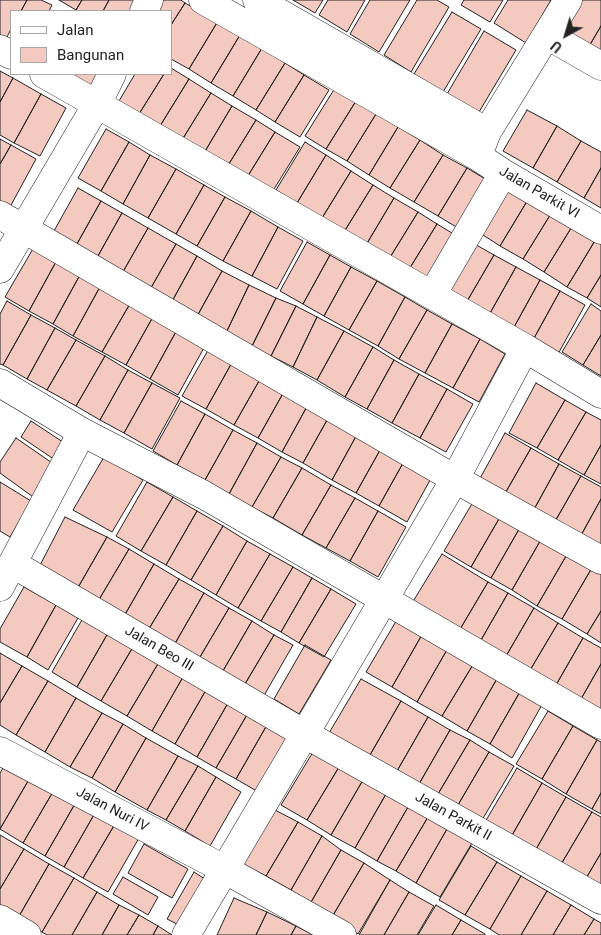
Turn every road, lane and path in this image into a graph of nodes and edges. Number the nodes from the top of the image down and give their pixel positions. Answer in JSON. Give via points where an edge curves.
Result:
{"nodes":[{"id":1,"x":203,"y":0,"type":"edge"},
{"id":2,"x":257,"y":0,"type":"edge"},
{"id":3,"x":568,"y":0,"type":"edge"},
{"id":4,"x":547,"y":35,"type":"junction"},
{"id":5,"x":334,"y":59,"type":"junction"},
{"id":6,"x":601,"y":66,"type":"edge"},
{"id":7,"x":46,"y":75,"type":"edge"},
{"id":8,"x":112,"y":75,"type":"edge"},
{"id":9,"x":97,"y":104,"type":"junction"},
{"id":10,"x":482,"y":144,"type":"junction"},
{"id":11,"x":503,"y":174,"type":"junction"},
{"id":12,"x":11,"y":222,"type":"edge"},
{"id":13,"x":601,"y":230,"type":"edge"},
{"id":14,"x":0,"y":269,"type":"edge"},
{"id":15,"x":432,"y":295,"type":"junction"},
{"id":16,"x":526,"y":348,"type":"junction"},
{"id":17,"x":0,"y":383,"type":"edge"},
{"id":18,"x":601,"y":394,"type":"edge"},
{"id":19,"x":82,"y":432,"type":"junction"},
{"id":20,"x":454,"y":479,"type":"junction"},
{"id":21,"x":601,"y":560,"type":"edge"},
{"id":22,"x":6,"y":576,"type":"edge"},
{"id":23,"x":383,"y":598,"type":"junction"},
{"id":24,"x":601,"y":725,"type":"edge"},
{"id":25,"x":305,"y":734,"type":"junction"},
{"id":26,"x":0,"y":751,"type":"edge"},
{"id":27,"x":224,"y":869,"type":"junction"},
{"id":28,"x":601,"y":900,"type":"edge"},
{"id":29,"x":0,"y":919,"type":"edge"},
{"id":30,"x":27,"y":935,"type":"edge"},
{"id":31,"x":186,"y":935,"type":"edge"},
{"id":32,"x":342,"y":935,"type":"edge"}],
"edges":[{"from":1,"to":5,"type":"street"},
{"from":2,"to":5,"type":"street"},
{"from":3,"to":4,"type":"street"},
{"from":4,"to":6,"type":"street"},
{"from":4,"to":10,"type":"street"},
{"from":5,"to":10,"type":"street","name":"Jalan Parkit VI"},
{"from":7,"to":9,"type":"street"},
{"from":8,"to":9,"type":"street"},
{"from":9,"to":12,"type":"street"},
{"from":9,"to":15,"type":"street"},
{"from":10,"to":11,"type":"street","name":"Jalan Parkit VI"},
{"from":11,"to":13,"type":"street","name":"Jalan Parkit VI"},
{"from":11,"to":15,"type":"street"},
{"from":12,"to":14,"type":"street"},
{"from":12,"to":20,"type":"street"},
{"from":15,"to":16,"type":"street"},
{"from":16,"to":18,"type":"street"},
{"from":16,"to":20,"type":"street"},
{"from":17,"to":19,"type":"street"},
{"from":19,"to":22,"type":"street"},
{"from":19,"to":23,"type":"street","via":[[204,496]]},
{"from":20,"to":21,"type":"street"},
{"from":20,"to":23,"type":"street"},
{"from":22,"to":25,"type":"street","name":"Jalan Beo III"},
{"from":23,"to":24,"type":"street"},
{"from":23,"to":25,"type":"street"},
{"from":25,"to":27,"type":"street"},
{"from":25,"to":28,"type":"street","name":"Jalan Parkit II"},
{"from":26,"to":27,"type":"street","name":"Jalan Nuri IV"},
{"from":27,"to":31,"type":"street"},
{"from":27,"to":32,"type":"street","name":"Jalan Nuri IV"},
{"from":29,"to":30,"type":"street"}]}
